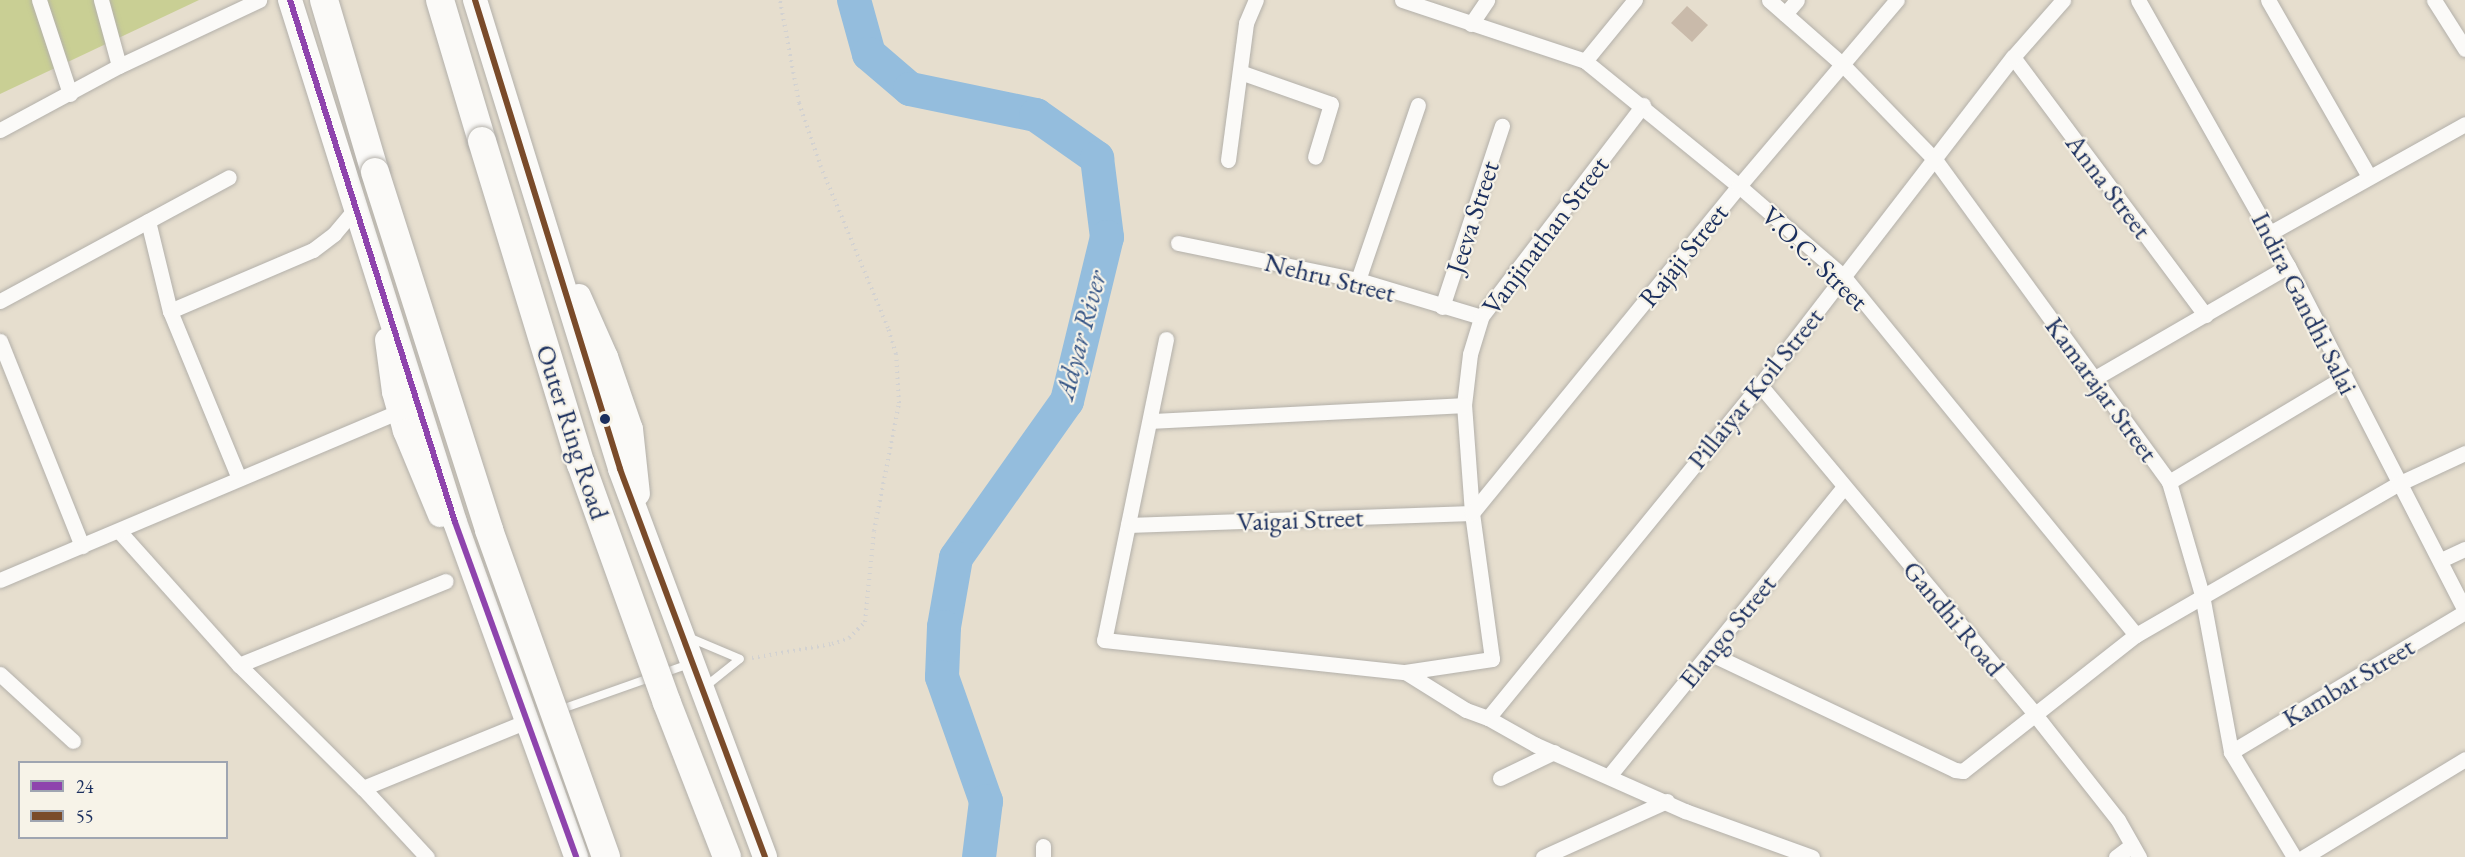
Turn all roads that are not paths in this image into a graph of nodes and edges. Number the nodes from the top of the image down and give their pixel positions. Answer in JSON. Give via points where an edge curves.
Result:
{"nodes":[{"id":1,"x":39,"y":0,"type":"edge"},
{"id":2,"x":101,"y":0,"type":"edge"},
{"id":3,"x":260,"y":0,"type":"edge"},
{"id":4,"x":291,"y":0,"type":"edge"},
{"id":5,"x":324,"y":0,"type":"edge"},
{"id":6,"x":440,"y":0,"type":"edge"},
{"id":7,"x":475,"y":0,"type":"edge"},
{"id":8,"x":1256,"y":0,"type":"edge"},
{"id":9,"x":1402,"y":0,"type":"edge"},
{"id":10,"x":1487,"y":0,"type":"edge"},
{"id":11,"x":1635,"y":0,"type":"edge"},
{"id":12,"x":1770,"y":0,"type":"edge"},
{"id":13,"x":1797,"y":0,"type":"edge"},
{"id":14,"x":1897,"y":0,"type":"edge"},
{"id":15,"x":2063,"y":0,"type":"edge"},
{"id":16,"x":2138,"y":0,"type":"edge"},
{"id":17,"x":2268,"y":0,"type":"edge"},
{"id":18,"x":2434,"y":0,"type":"edge"},
{"id":19,"x":1785,"y":14,"type":"junction"},
{"id":20,"x":1471,"y":24,"type":"junction"},
{"id":21,"x":2465,"y":49,"type":"edge"},
{"id":22,"x":2013,"y":57,"type":"junction"},
{"id":23,"x":1585,"y":61,"type":"junction"},
{"id":24,"x":1843,"y":65,"type":"junction"},
{"id":25,"x":119,"y":66,"type":"junction"},
{"id":26,"x":1240,"y":72,"type":"junction"},
{"id":27,"x":70,"y":94,"type":"junction"},
{"id":28,"x":1418,"y":105,"type":"dead end"},
{"id":29,"x":1643,"y":105,"type":"junction"},
{"id":30,"x":2465,"y":124,"type":"edge"},
{"id":31,"x":1502,"y":126,"type":"dead end"},
{"id":32,"x":0,"y":130,"type":"edge"},
{"id":33,"x":1315,"y":157,"type":"dead end"},
{"id":34,"x":1228,"y":160,"type":"dead end"},
{"id":35,"x":1936,"y":161,"type":"junction"},
{"id":36,"x":2369,"y":176,"type":"junction"},
{"id":37,"x":229,"y":177,"type":"dead end"},
{"id":38,"x":1739,"y":186,"type":"junction"},
{"id":39,"x":356,"y":208,"type":"junction"},
{"id":40,"x":148,"y":221,"type":"junction"},
{"id":41,"x":2270,"y":233,"type":"junction"},
{"id":42,"x":1178,"y":243,"type":"dead end"},
{"id":43,"x":2288,"y":266,"type":"junction"},
{"id":44,"x":1844,"y":277,"type":"junction"},
{"id":45,"x":1358,"y":280,"type":"junction"},
{"id":46,"x":0,"y":301,"type":"edge"},
{"id":47,"x":386,"y":303,"type":"junction"},
{"id":48,"x":1442,"y":308,"type":"junction"},
{"id":49,"x":170,"y":310,"type":"junction"},
{"id":50,"x":2205,"y":315,"type":"junction"},
{"id":51,"x":1481,"y":317,"type":"junction"},
{"id":52,"x":1166,"y":339,"type":"dead end"},
{"id":53,"x":0,"y":341,"type":"edge"},
{"id":54,"x":2095,"y":378,"type":"junction"},
{"id":55,"x":2343,"y":378,"type":"junction"},
{"id":56,"x":1760,"y":385,"type":"junction"},
{"id":57,"x":1464,"y":405,"type":"junction"},
{"id":58,"x":400,"y":411,"type":"junction"},
{"id":59,"x":1151,"y":421,"type":"junction"},
{"id":60,"x":2465,"y":453,"type":"edge"},
{"id":61,"x":239,"y":478,"type":"junction"},
{"id":62,"x":2169,"y":482,"type":"junction"},
{"id":63,"x":2398,"y":484,"type":"junction"},
{"id":64,"x":1844,"y":487,"type":"junction"},
{"id":65,"x":1472,"y":513,"type":"junction"},
{"id":66,"x":1128,"y":525,"type":"junction"},
{"id":67,"x":119,"y":531,"type":"junction"},
{"id":68,"x":82,"y":546,"type":"junction"},
{"id":69,"x":2465,"y":549,"type":"edge"},
{"id":70,"x":2441,"y":560,"type":"junction"},
{"id":71,"x":475,"y":577,"type":"junction"},
{"id":72,"x":0,"y":580,"type":"edge"},
{"id":73,"x":446,"y":581,"type":"dead end"},
{"id":74,"x":2202,"y":595,"type":"junction"},
{"id":75,"x":2465,"y":611,"type":"edge"},
{"id":76,"x":2136,"y":635,"type":"junction"},
{"id":77,"x":680,"y":636,"type":"junction"},
{"id":78,"x":1709,"y":653,"type":"junction"},
{"id":79,"x":690,"y":663,"type":"junction"},
{"id":80,"x":239,"y":665,"type":"junction"},
{"id":81,"x":1405,"y":672,"type":"junction"},
{"id":82,"x":0,"y":674,"type":"edge"},
{"id":83,"x":701,"y":691,"type":"junction"},
{"id":84,"x":2033,"y":712,"type":"junction"},
{"id":85,"x":537,"y":718,"type":"junction"},
{"id":86,"x":1488,"y":718,"type":"junction"},
{"id":87,"x":73,"y":741,"type":"dead end"},
{"id":88,"x":1554,"y":752,"type":"junction"},
{"id":89,"x":2231,"y":752,"type":"junction"},
{"id":90,"x":2465,"y":759,"type":"edge"},
{"id":91,"x":1609,"y":776,"type":"junction"},
{"id":92,"x":1500,"y":778,"type":"dead end"},
{"id":93,"x":363,"y":788,"type":"junction"},
{"id":94,"x":1667,"y":801,"type":"junction"},
{"id":95,"x":2135,"y":851,"type":"edge"},
{"id":96,"x":427,"y":857,"type":"edge"},
{"id":97,"x":576,"y":857,"type":"edge"},
{"id":98,"x":606,"y":857,"type":"edge"},
{"id":99,"x":727,"y":857,"type":"edge"},
{"id":100,"x":765,"y":857,"type":"edge"},
{"id":101,"x":1543,"y":857,"type":"edge"},
{"id":102,"x":1812,"y":857,"type":"edge"},
{"id":103,"x":2116,"y":857,"type":"edge"},
{"id":104,"x":2294,"y":857,"type":"edge"},
{"id":105,"x":2304,"y":857,"type":"edge"}],
"edges":[{"from":1,"to":27,"type":"street"},
{"from":2,"to":25,"type":"street"},
{"from":3,"to":25,"type":"street"},
{"from":4,"to":39,"type":"main road"},
{"from":5,"to":98,"type":"highway","bridge":true,"via":[[489,530]]},
{"from":6,"to":99,"type":"highway","name":"Outer Ring Road","bridge":true,"via":[[581,464],[666,703]]},
{"from":7,"to":77,"type":"main road","via":[[551,247]]},
{"from":8,"to":26,"type":"street","via":[[1246,23]]},
{"from":9,"to":20,"type":"street","name":"V.O.C. Street"},
{"from":10,"to":20,"type":"street"},
{"from":11,"to":23,"type":"street"},
{"from":12,"to":19,"type":"street","name":"Kamarajar Street"},
{"from":13,"to":19,"type":"street"},
{"from":14,"to":24,"type":"street","name":"Rajaji Street"},
{"from":15,"to":22,"type":"street","name":"Pillaiyar Koil Street"},
{"from":16,"to":41,"type":"street","name":"Indira Gandhi Salai"},
{"from":17,"to":36,"type":"street"},
{"from":18,"to":21,"type":"street"},
{"from":19,"to":24,"type":"street","name":"Kamarajar Street"},
{"from":20,"to":23,"type":"street","name":"V.O.C. Street"},
{"from":22,"to":35,"type":"street","name":"Pillaiyar Koil Street"},
{"from":22,"to":50,"type":"street","name":"Anna Street"},
{"from":23,"to":29,"type":"street","name":"V.O.C. Street"},
{"from":24,"to":35,"type":"street","name":"Kamarajar Street"},
{"from":24,"to":38,"type":"street","name":"Rajaji Street"},
{"from":25,"to":27,"type":"street"},
{"from":26,"to":33,"type":"street","via":[[1331,104]]},
{"from":26,"to":34,"type":"street"},
{"from":27,"to":32,"type":"street"},
{"from":28,"to":45,"type":"street"},
{"from":29,"to":38,"type":"street","name":"V.O.C. Street"},
{"from":29,"to":51,"type":"street","name":"Vanjinathan Street"},
{"from":30,"to":36,"type":"street"},
{"from":31,"to":48,"type":"street","name":"Jeeva Street"},
{"from":35,"to":44,"type":"street","name":"Pillaiyar Koil Street"},
{"from":35,"to":54,"type":"street","name":"Kamarajar Street"},
{"from":36,"to":41,"type":"street"},
{"from":37,"to":40,"type":"street"},
{"from":38,"to":44,"type":"street","name":"V.O.C. Street"},
{"from":38,"to":65,"type":"street","name":"Rajaji Street"},
{"from":39,"to":47,"type":"main road"},
{"from":39,"to":49,"type":"street","via":[[334,234],[313,250]]},
{"from":40,"to":46,"type":"street"},
{"from":40,"to":49,"type":"street"},
{"from":41,"to":43,"type":"street","name":"Indira Gandhi Salai"},
{"from":42,"to":45,"type":"street","name":"Nehru Street"},
{"from":43,"to":50,"type":"street"},
{"from":43,"to":55,"type":"street","name":"Indira Gandhi Salai"},
{"from":44,"to":56,"type":"street","name":"Pillaiyar Koil Street"},
{"from":44,"to":76,"type":"street","name":"V.O.C. Street"},
{"from":45,"to":48,"type":"street","name":"Nehru Street"},
{"from":47,"to":58,"type":"main road","via":[[387,355]]},
{"from":47,"to":71,"type":"main road"},
{"from":48,"to":51,"type":"street","name":"Nehru Street"},
{"from":49,"to":61,"type":"street"},
{"from":50,"to":54,"type":"street"},
{"from":51,"to":57,"type":"street","name":"Vanjinathan Street","via":[[1470,354]]},
{"from":52,"to":59,"type":"street"},
{"from":53,"to":68,"type":"street"},
{"from":54,"to":62,"type":"street","name":"Kamarajar Street"},
{"from":55,"to":62,"type":"street"},
{"from":55,"to":63,"type":"street","name":"Indira Gandhi Salai"},
{"from":56,"to":64,"type":"street","name":"Gandhi Road"},
{"from":56,"to":86,"type":"street","name":"Pillaiyar Koil Street"},
{"from":57,"to":59,"type":"street"},
{"from":57,"to":65,"type":"street","name":"Vanjinathan Street"},
{"from":58,"to":61,"type":"street"},
{"from":58,"to":71,"type":"main road","via":[[420,473]]},
{"from":59,"to":66,"type":"street"},
{"from":60,"to":63,"type":"street"},
{"from":61,"to":67,"type":"street"},
{"from":62,"to":74,"type":"street","name":"Kamarajar Street"},
{"from":63,"to":70,"type":"street","name":"Indira Gandhi Salai"},
{"from":63,"to":74,"type":"street"},
{"from":64,"to":78,"type":"street","name":"Elango Street"},
{"from":64,"to":84,"type":"street","name":"Gandhi Road"},
{"from":65,"to":66,"type":"street","name":"Vaigai Street"},
{"from":65,"to":81,"type":"street","name":"Vanjinathan Street","via":[[1491,659]]},
{"from":66,"to":81,"type":"street","via":[[1104,640]]},
{"from":67,"to":68,"type":"street"},
{"from":67,"to":80,"type":"street"},
{"from":68,"to":72,"type":"street"},
{"from":69,"to":70,"type":"street"},
{"from":70,"to":75,"type":"street","name":"Indira Gandhi Salai"},
{"from":71,"to":85,"type":"main road"},
{"from":73,"to":80,"type":"street"},
{"from":74,"to":76,"type":"street"},
{"from":74,"to":89,"type":"street","name":"Kamarajar Street"},
{"from":75,"to":89,"type":"street","name":"Kambar Street"},
{"from":76,"to":84,"type":"street"},
{"from":77,"to":79,"type":"main road"},
{"from":77,"to":83,"type":"lane","via":[[740,659]]},
{"from":78,"to":84,"type":"street","via":[[1954,770],[1974,765]]},
{"from":78,"to":91,"type":"street","name":"Elango Street"},
{"from":79,"to":83,"type":"main road"},
{"from":79,"to":85,"type":"lane"},
{"from":80,"to":93,"type":"street"},
{"from":81,"to":86,"type":"street","via":[[1466,710]]},
{"from":82,"to":87,"type":"street"},
{"from":83,"to":100,"type":"main road"},
{"from":84,"to":95,"type":"street","name":"Gandhi Road","via":[[2118,820]]},
{"from":85,"to":93,"type":"street"},
{"from":85,"to":97,"type":"main road"},
{"from":86,"to":88,"type":"street"},
{"from":88,"to":91,"type":"street"},
{"from":88,"to":92,"type":"street"},
{"from":89,"to":104,"type":"street","name":"Kamarajar Street"},
{"from":90,"to":105,"type":"street"},
{"from":91,"to":94,"type":"street"},
{"from":93,"to":96,"type":"street"},
{"from":94,"to":101,"type":"street"},
{"from":94,"to":102,"type":"street"},
{"from":95,"to":103,"type":"street"}]}
